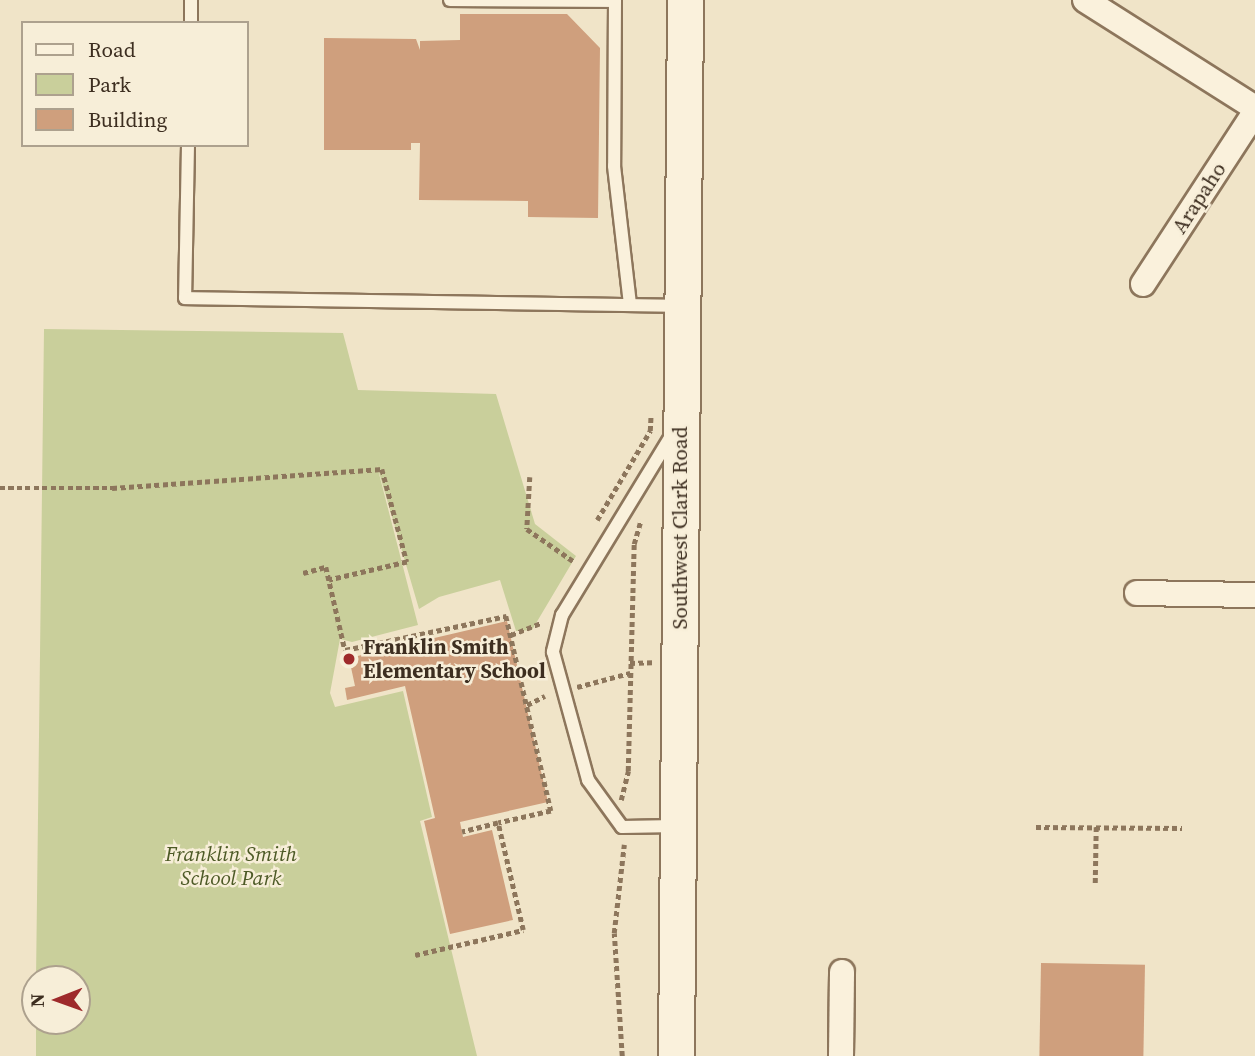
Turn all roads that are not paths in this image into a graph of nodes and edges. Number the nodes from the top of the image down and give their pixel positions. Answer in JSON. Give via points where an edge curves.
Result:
{"nodes":[{"id":1,"x":191,"y":0,"type":"edge"},
{"id":2,"x":450,"y":0,"type":"edge"},
{"id":3,"x":685,"y":0,"type":"edge"},
{"id":4,"x":1085,"y":0,"type":"edge"},
{"id":5,"x":615,"y":1,"type":"edge"},
{"id":6,"x":191,"y":21,"type":"edge"},
{"id":7,"x":1255,"y":110,"type":"edge"},
{"id":8,"x":188,"y":147,"type":"edge"},
{"id":9,"x":1143,"y":284,"type":"dead end"},
{"id":10,"x":630,"y":305,"type":"junction"},
{"id":11,"x":681,"y":306,"type":"junction"},
{"id":12,"x":666,"y":413,"type":"junction"},
{"id":13,"x":1137,"y":593,"type":"dead end"},
{"id":14,"x":1255,"y":595,"type":"edge"},
{"id":15,"x":677,"y":826,"type":"junction"},
{"id":16,"x":842,"y":972,"type":"dead end"},
{"id":17,"x":676,"y":1056,"type":"edge"},
{"id":18,"x":841,"y":1056,"type":"edge"}],
"edges":[{"from":1,"to":6,"type":"lane"},
{"from":2,"to":5,"type":"lane"},
{"from":3,"to":11,"type":"street","name":"Southwest Clark Road"},
{"from":4,"to":7,"type":"street"},
{"from":5,"to":10,"type":"lane","via":[[614,166]]},
{"from":7,"to":9,"type":"street","name":"Arapaho"},
{"from":8,"to":10,"type":"lane","via":[[185,298]]},
{"from":10,"to":11,"type":"lane"},
{"from":11,"to":12,"type":"street","name":"Southwest Clark Road"},
{"from":12,"to":15,"type":"street","name":"Southwest Clark Road"},
{"from":12,"to":15,"type":"lane","via":[[562,615],[553,652],[588,780],[622,827]]},
{"from":13,"to":14,"type":"street"},
{"from":15,"to":17,"type":"street","name":"Southwest Clark Road"},
{"from":16,"to":18,"type":"street"}]}
